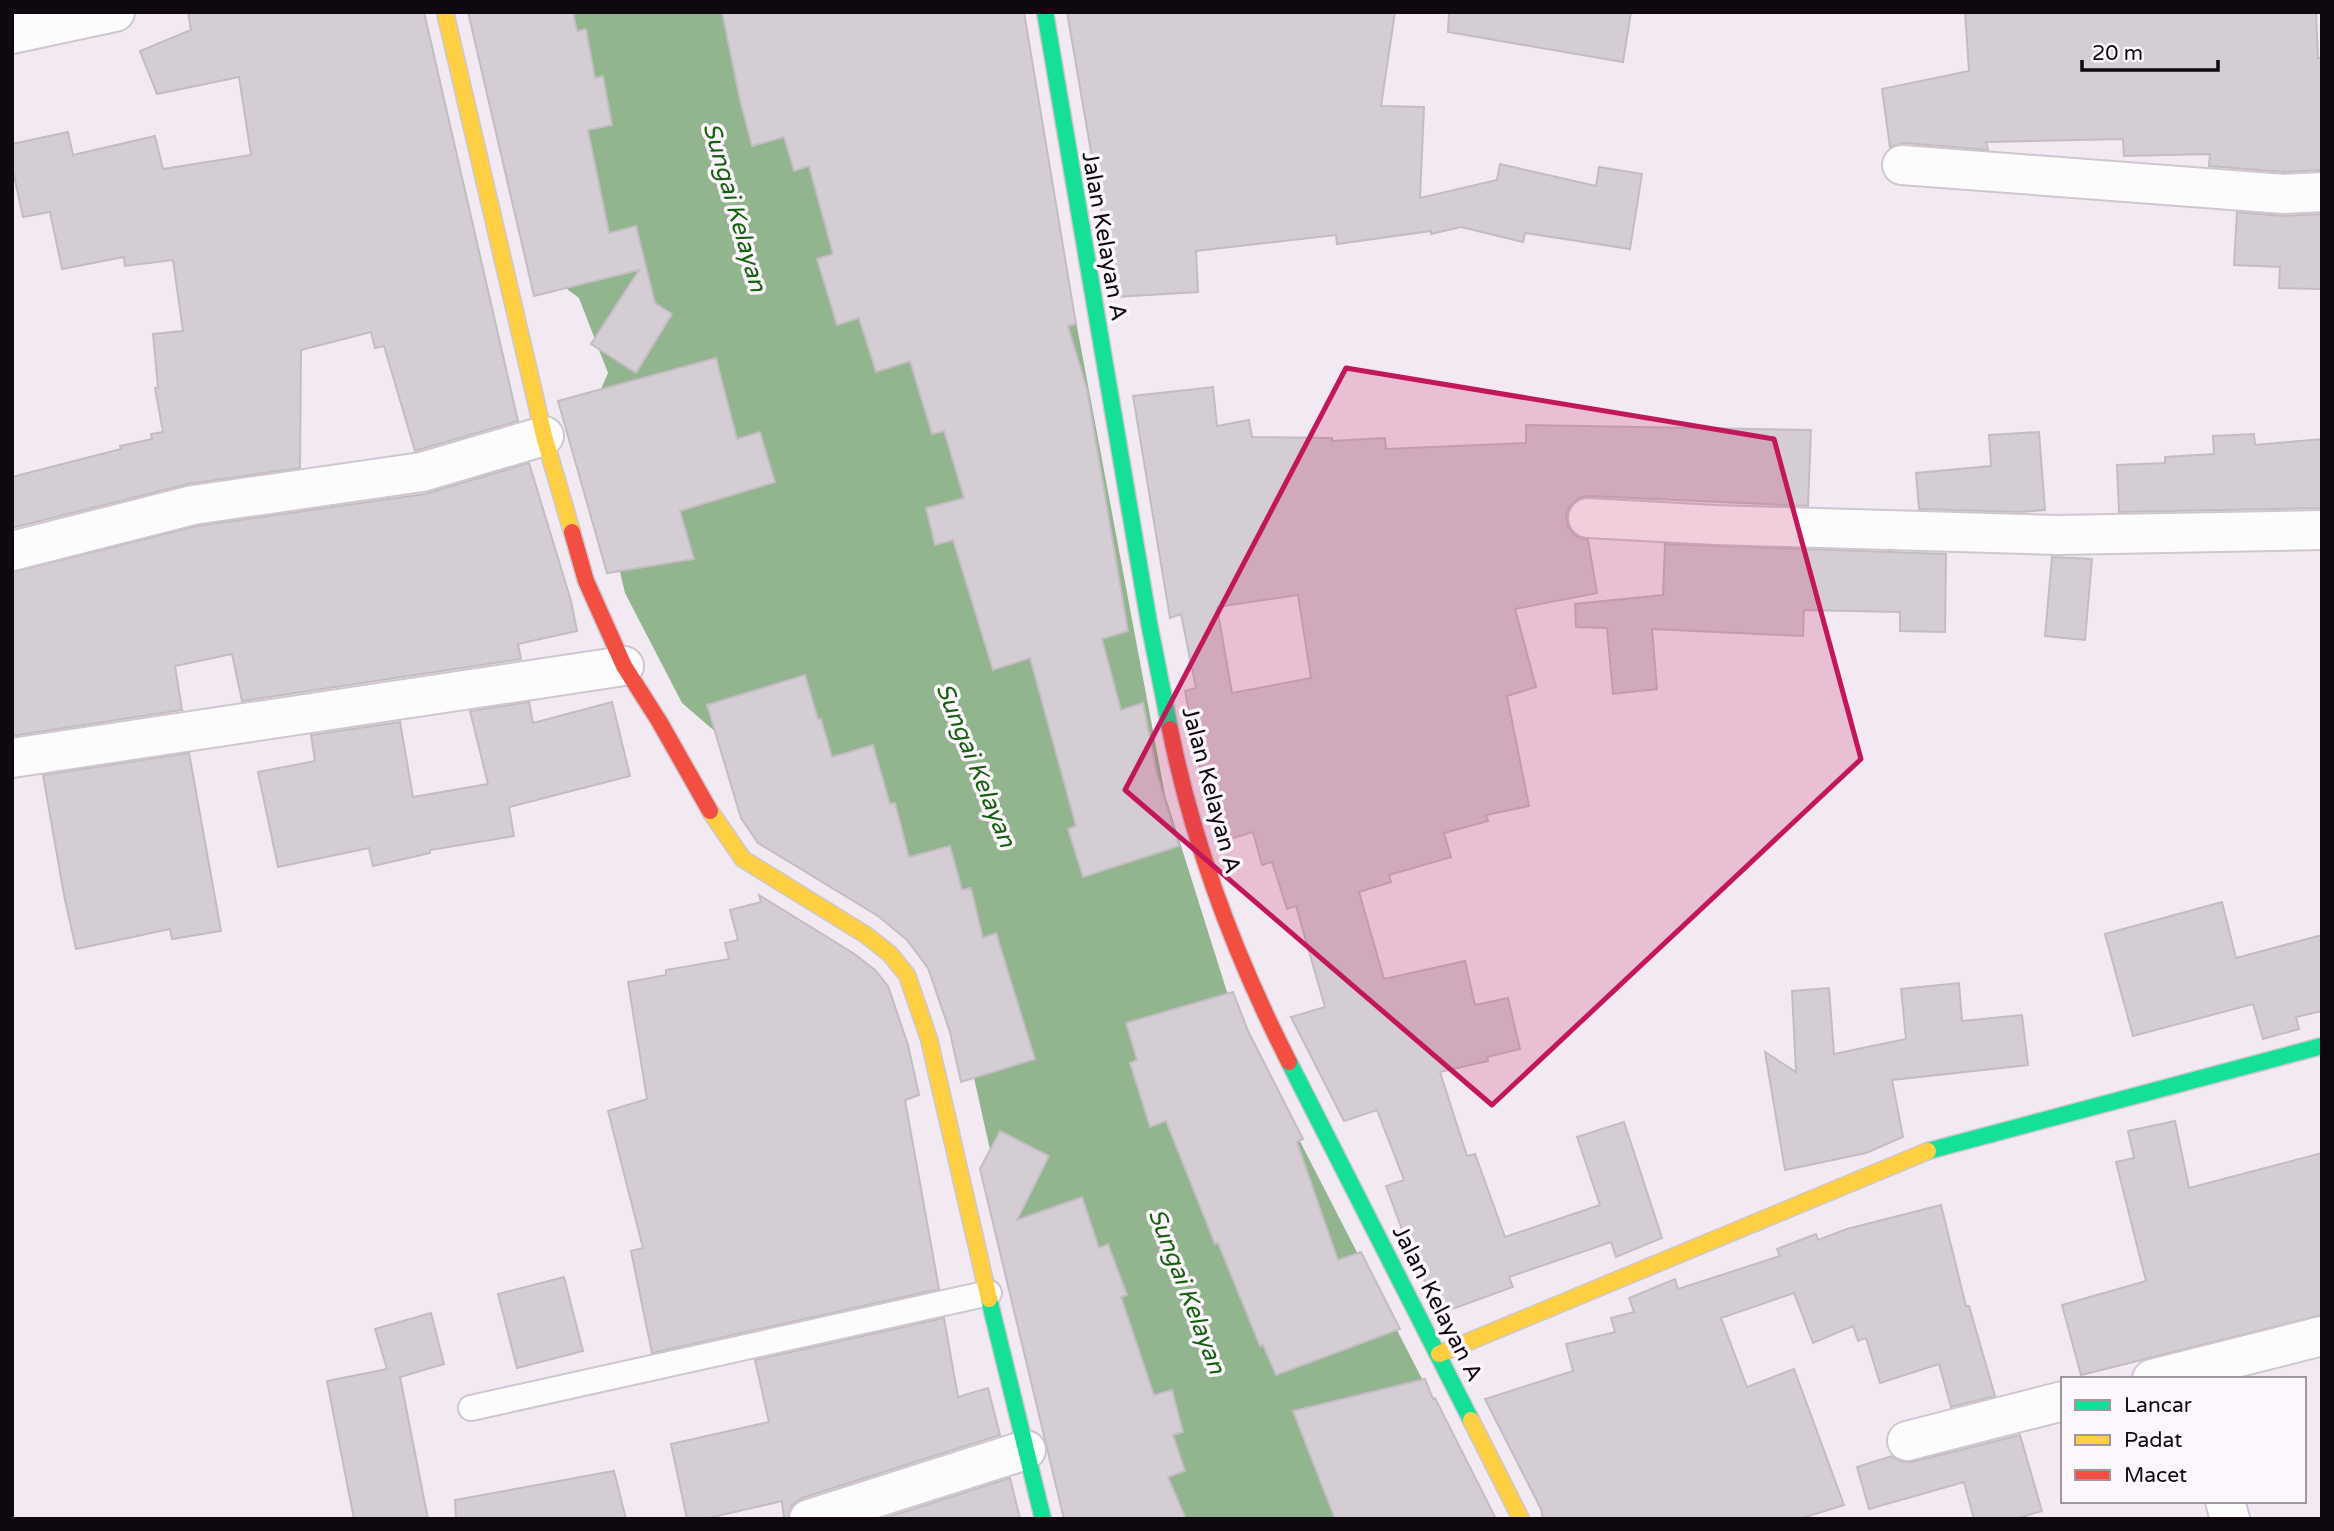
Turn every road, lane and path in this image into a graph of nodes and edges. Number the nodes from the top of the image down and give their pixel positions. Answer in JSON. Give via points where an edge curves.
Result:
{"nodes":[{"id":1,"x":115,"y":12,"type":"edge"},
{"id":2,"x":445,"y":12,"type":"edge"},
{"id":3,"x":1045,"y":12,"type":"edge"},
{"id":4,"x":12,"y":34,"type":"edge"},
{"id":5,"x":1902,"y":165,"type":"dead end"},
{"id":6,"x":2322,"y":192,"type":"edge"},
{"id":7,"x":544,"y":436,"type":"junction"},
{"id":8,"x":1588,"y":518,"type":"dead end"},
{"id":9,"x":2322,"y":530,"type":"edge"},
{"id":10,"x":12,"y":551,"type":"edge"},
{"id":11,"x":624,"y":666,"type":"junction"},
{"id":12,"x":12,"y":758,"type":"edge"},
{"id":13,"x":2322,"y":1046,"type":"edge"},
{"id":14,"x":989,"y":1293,"type":"junction"},
{"id":15,"x":2322,"y":1336,"type":"edge"},
{"id":16,"x":1439,"y":1354,"type":"junction"},
{"id":17,"x":2175,"y":1376,"type":"edge"},
{"id":18,"x":2061,"y":1402,"type":"edge"},
{"id":19,"x":471,"y":1408,"type":"dead end"},
{"id":20,"x":1907,"y":1441,"type":"dead end"},
{"id":21,"x":1026,"y":1450,"type":"junction"},
{"id":22,"x":809,"y":1519,"type":"edge"},
{"id":23,"x":1043,"y":1519,"type":"edge"},
{"id":24,"x":1521,"y":1519,"type":"edge"}],
"edges":[{"from":1,"to":4,"type":"street"},
{"from":2,"to":7,"type":"street"},
{"from":3,"to":16,"type":"street","name":"Jalan Kelayan A","via":[[1178,768],[1215,890],[1269,1023]]},
{"from":5,"to":6,"type":"street","via":[[2284,194]]},
{"from":7,"to":10,"type":"street","via":[[422,471],[193,505]]},
{"from":7,"to":11,"type":"street","via":[[586,581]]},
{"from":8,"to":9,"type":"street","via":[[2058,534]]},
{"from":11,"to":12,"type":"street"},
{"from":11,"to":14,"type":"street","via":[[712,816],[743,859],[866,935],[907,975],[929,1039]]},
{"from":13,"to":16,"type":"street","via":[[1922,1153]]},
{"from":14,"to":19,"type":"lane"},
{"from":14,"to":21,"type":"street"},
{"from":15,"to":17,"type":"street"},
{"from":16,"to":24,"type":"street","name":"Jalan Kelayan A"},
{"from":18,"to":20,"type":"street"},
{"from":21,"to":22,"type":"street"},
{"from":21,"to":23,"type":"street"}]}
